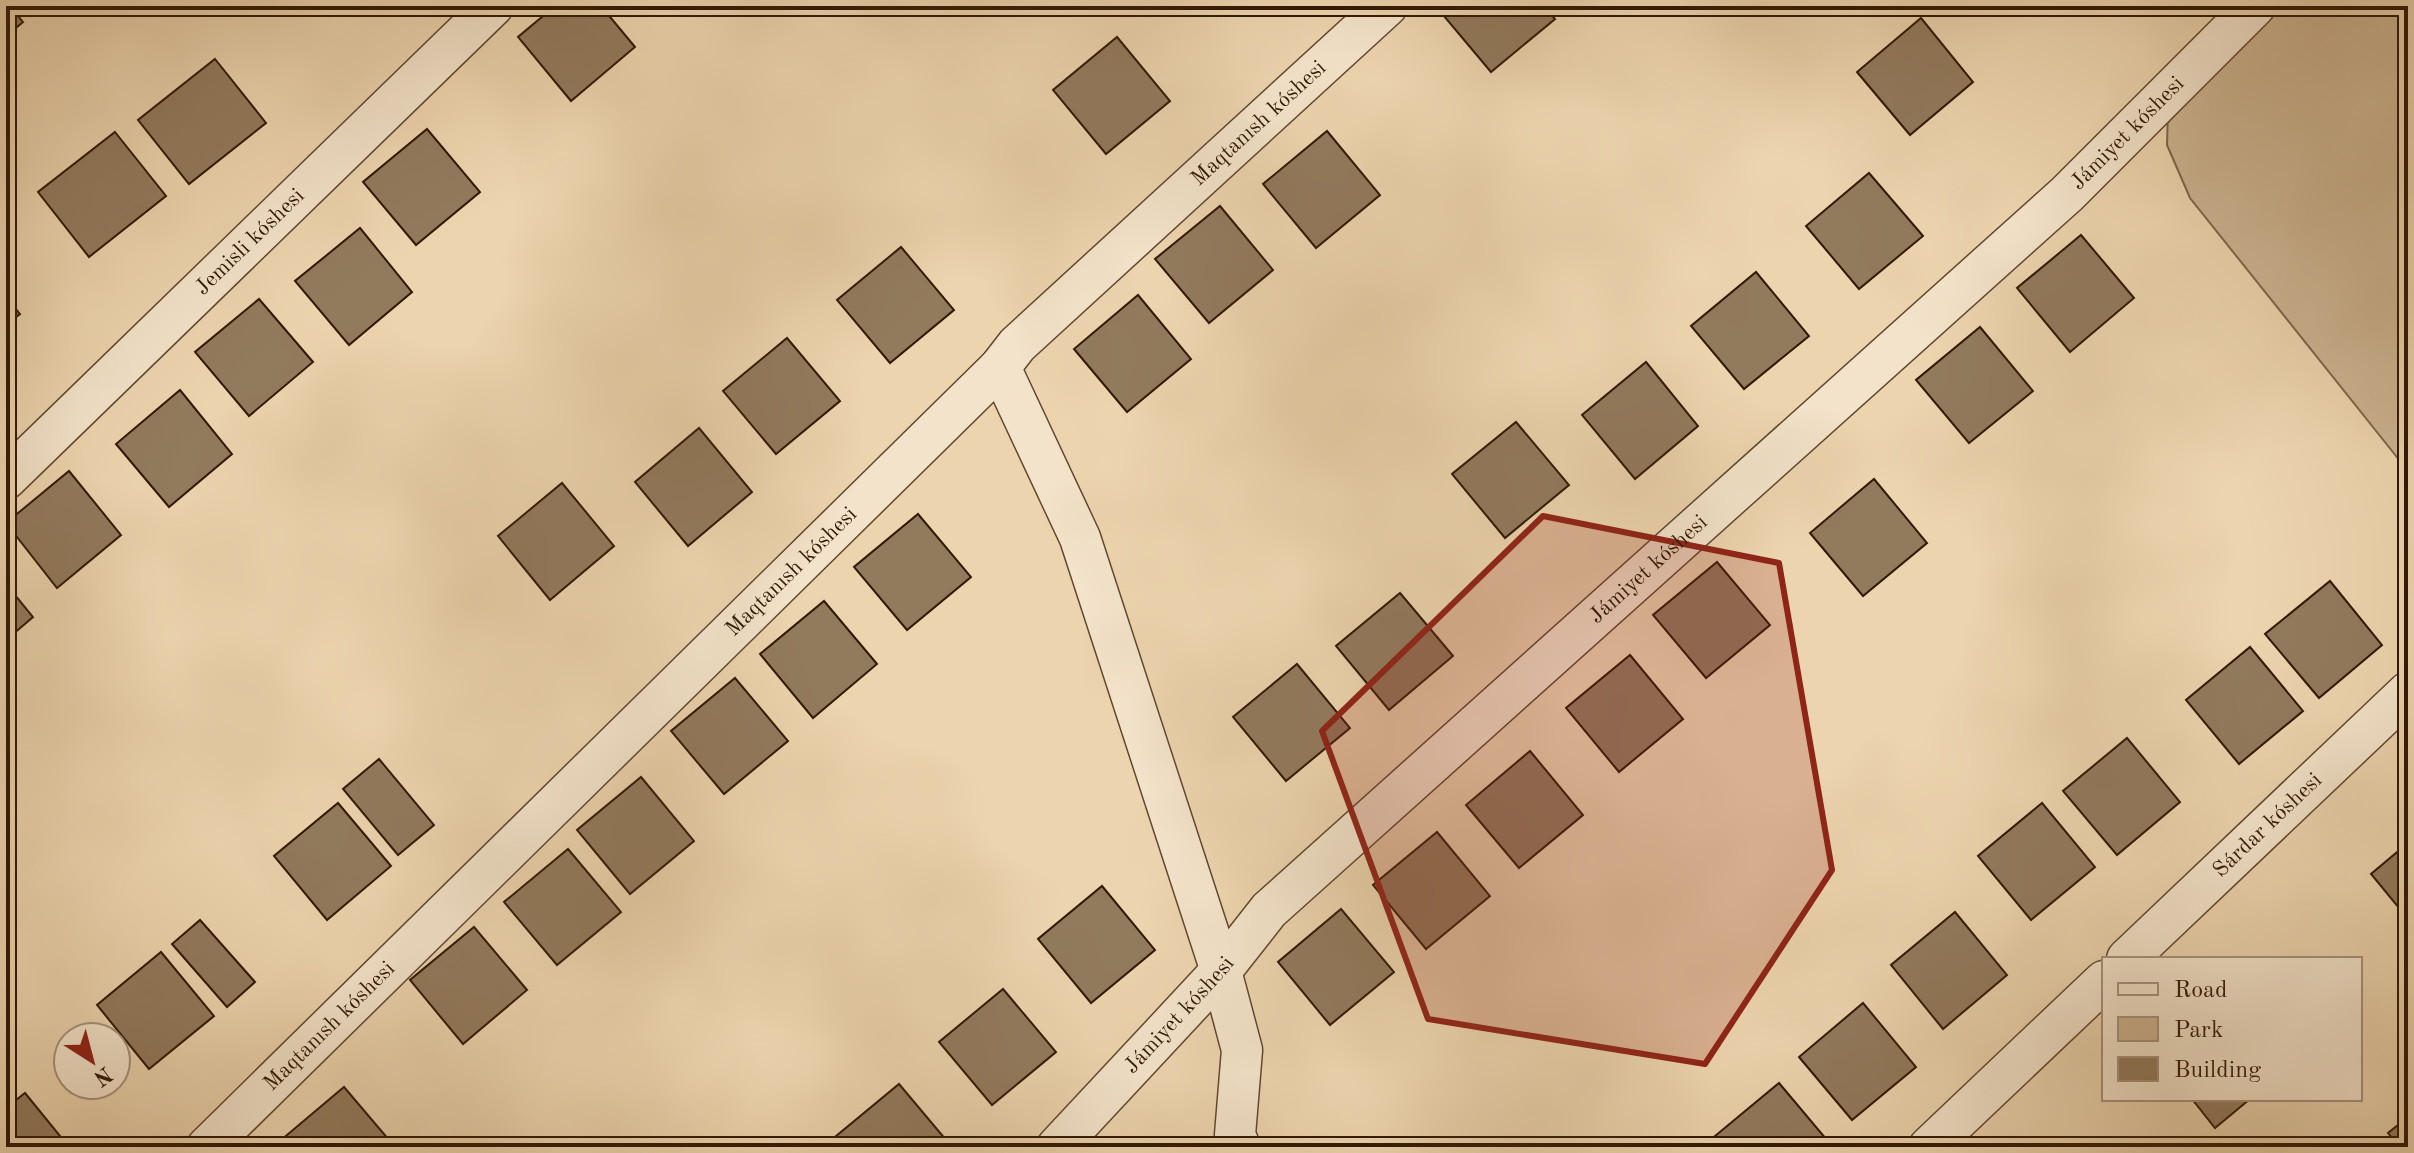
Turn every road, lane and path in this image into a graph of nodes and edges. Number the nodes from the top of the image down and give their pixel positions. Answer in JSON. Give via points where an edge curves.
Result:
{"nodes":[{"id":1,"x":493,"y":6,"type":"edge"},
{"id":2,"x":1387,"y":6,"type":"edge"},
{"id":3,"x":2255,"y":6,"type":"edge"},
{"id":4,"x":1000,"y":367,"type":"junction"},
{"id":5,"x":6,"y":479,"type":"edge"},
{"id":6,"x":2408,"y":692,"type":"edge"},
{"id":7,"x":2129,"y":957,"type":"edge"},
{"id":8,"x":1221,"y":971,"type":"junction"},
{"id":9,"x":2102,"y":983,"type":"edge"},
{"id":10,"x":207,"y":1147,"type":"edge"},
{"id":11,"x":1057,"y":1147,"type":"edge"},
{"id":12,"x":1240,"y":1147,"type":"edge"},
{"id":13,"x":1929,"y":1147,"type":"edge"}],
"edges":[{"from":1,"to":5,"type":"street","name":"Jemisli kóshesi"},
{"from":2,"to":4,"type":"street","name":"Maqtanısh kóshesi","via":[[1017,345]]},
{"from":3,"to":8,"type":"street","name":"Jámiyet kóshesi","via":[[2067,194],[1269,910]]},
{"from":4,"to":8,"type":"street","via":[[1080,538]]},
{"from":4,"to":10,"type":"street","name":"Maqtanısh kóshesi"},
{"from":6,"to":7,"type":"street","name":"Sárdar kóshesi"},
{"from":8,"to":11,"type":"street","name":"Jámiyet kóshesi"},
{"from":8,"to":12,"type":"street","via":[[1242,1050],[1235,1135]]},
{"from":9,"to":13,"type":"street"}]}
